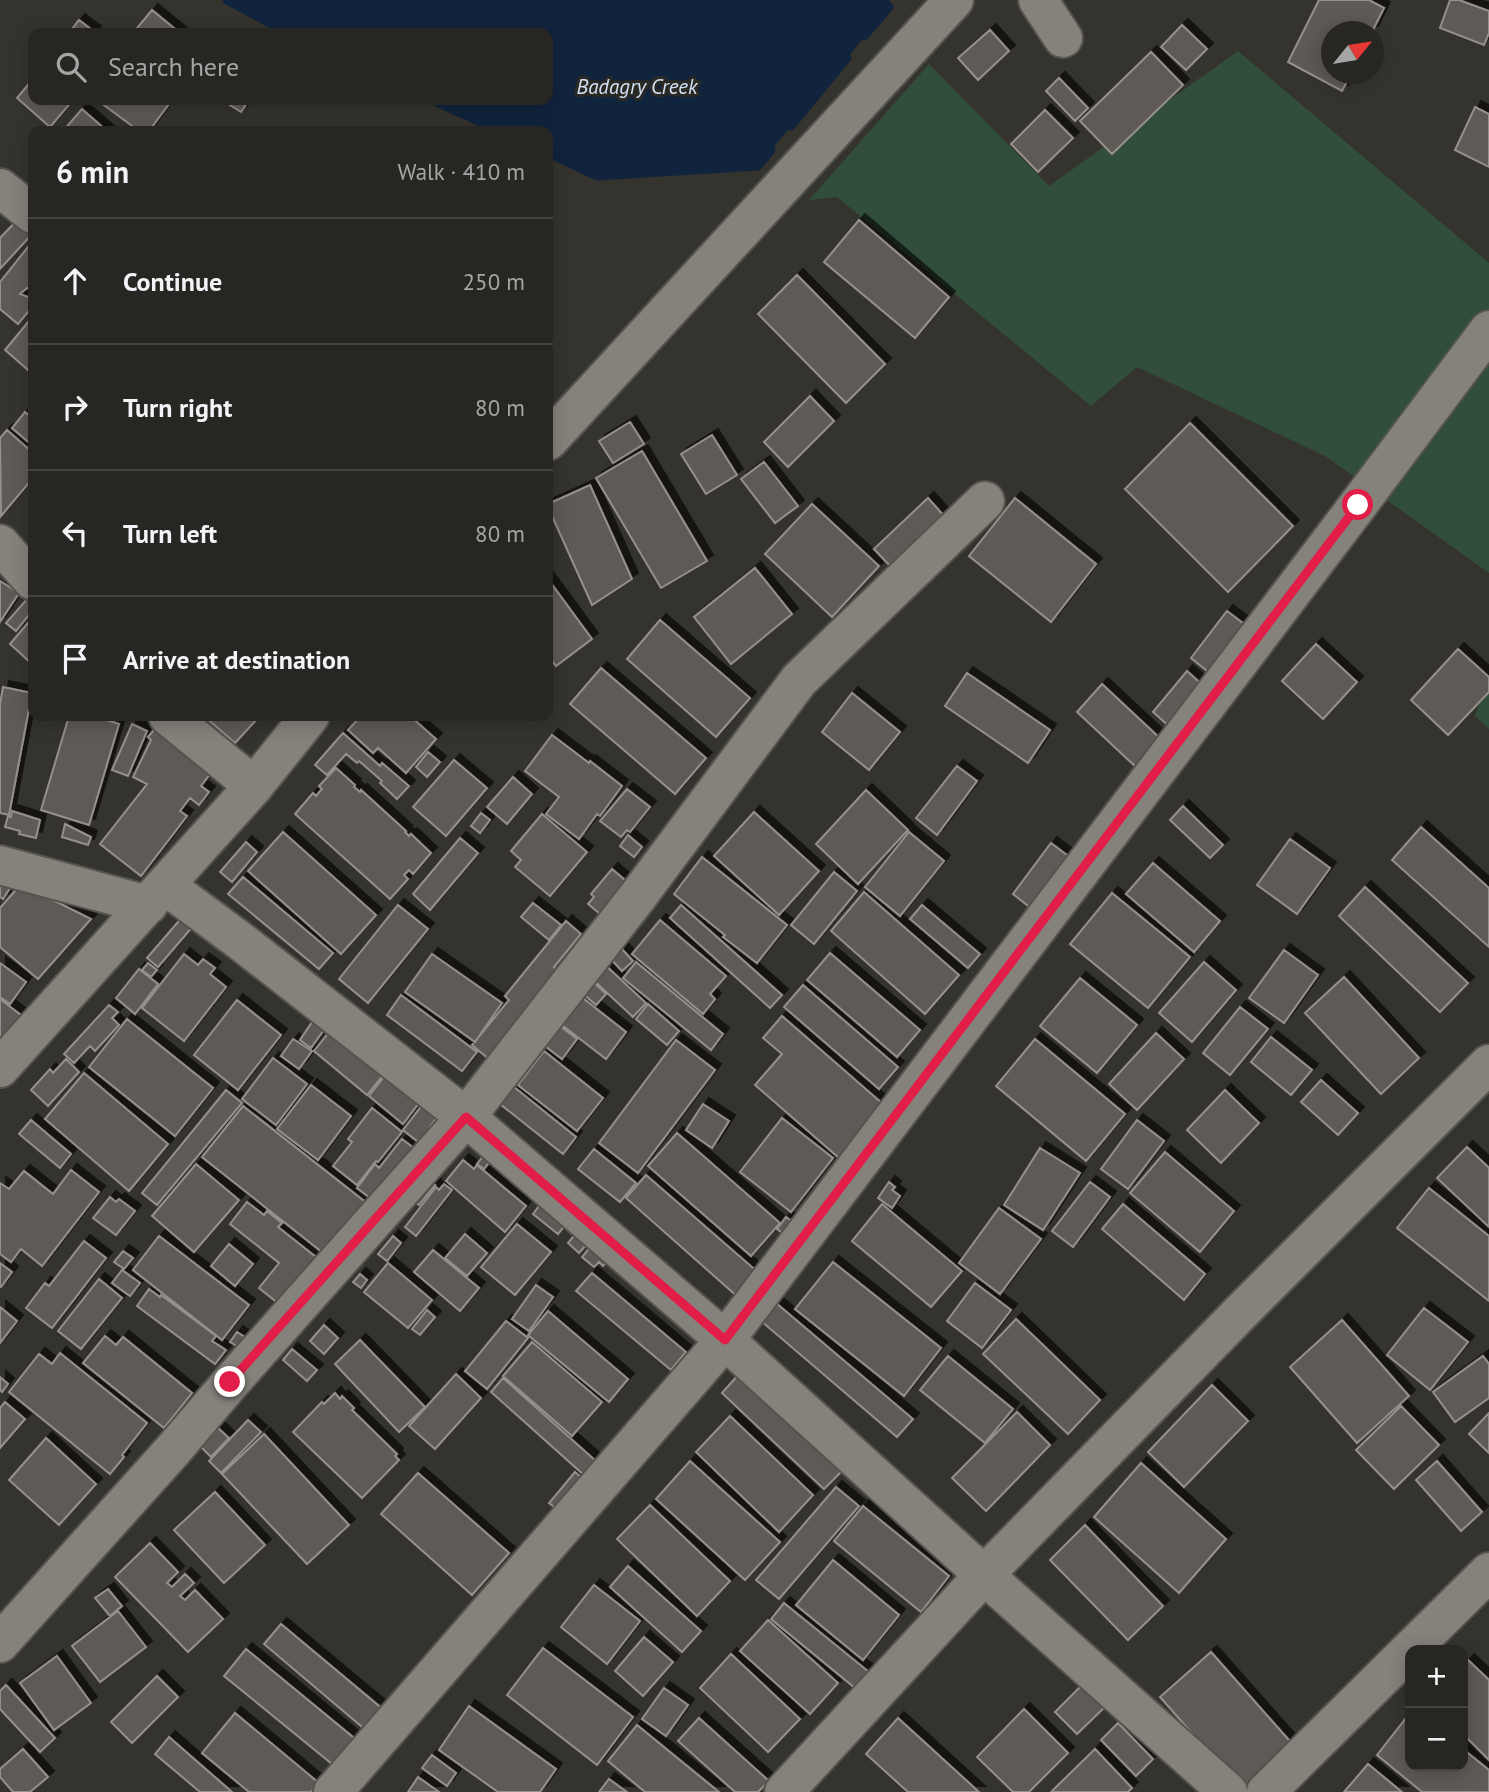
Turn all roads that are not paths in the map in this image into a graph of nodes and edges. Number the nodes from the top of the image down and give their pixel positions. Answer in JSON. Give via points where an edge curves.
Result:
{"nodes":[{"id":1,"x":954,"y":0,"type":"edge"},
{"id":2,"x":1038,"y":0,"type":"edge"},
{"id":3,"x":1063,"y":38,"type":"dead end"},
{"id":4,"x":0,"y":188,"type":"edge"},
{"id":5,"x":28,"y":210,"type":"edge"},
{"id":6,"x":1489,"y":330,"type":"edge"},
{"id":7,"x":553,"y":436,"type":"edge"},
{"id":8,"x":985,"y":501,"type":"dead end"},
{"id":9,"x":0,"y":544,"type":"edge"},
{"id":10,"x":28,"y":575,"type":"edge"},
{"id":11,"x":174,"y":721,"type":"edge"},
{"id":12,"x":306,"y":721,"type":"edge"},
{"id":13,"x":254,"y":786,"type":"junction"},
{"id":14,"x":0,"y":865,"type":"edge"},
{"id":15,"x":157,"y":895,"type":"junction"},
{"id":16,"x":1489,"y":1065,"type":"edge"},
{"id":17,"x":0,"y":1068,"type":"edge"},
{"id":18,"x":466,"y":1117,"type":"junction"},
{"id":19,"x":725,"y":1340,"type":"junction"},
{"id":20,"x":1489,"y":1572,"type":"edge"},
{"id":21,"x":984,"y":1575,"type":"junction"},
{"id":22,"x":0,"y":1643,"type":"edge"},
{"id":23,"x":333,"y":1792,"type":"edge"},
{"id":24,"x":784,"y":1792,"type":"edge"},
{"id":25,"x":1228,"y":1792,"type":"edge"},
{"id":26,"x":1266,"y":1792,"type":"edge"}],
"edges":[{"from":1,"to":7,"type":"street"},
{"from":2,"to":3,"type":"street"},
{"from":4,"to":5,"type":"street"},
{"from":6,"to":19,"type":"street"},
{"from":8,"to":18,"type":"street","via":[[799,680]]},
{"from":9,"to":10,"type":"street"},
{"from":11,"to":13,"type":"street"},
{"from":12,"to":13,"type":"street"},
{"from":13,"to":15,"type":"street"},
{"from":14,"to":15,"type":"street"},
{"from":15,"to":17,"type":"street"},
{"from":15,"to":18,"type":"street","via":[[239,940]]},
{"from":16,"to":21,"type":"street"},
{"from":18,"to":19,"type":"street"},
{"from":18,"to":22,"type":"street"},
{"from":19,"to":21,"type":"street"},
{"from":19,"to":23,"type":"street"},
{"from":20,"to":26,"type":"street"},
{"from":21,"to":24,"type":"street"},
{"from":21,"to":25,"type":"street"}]}
